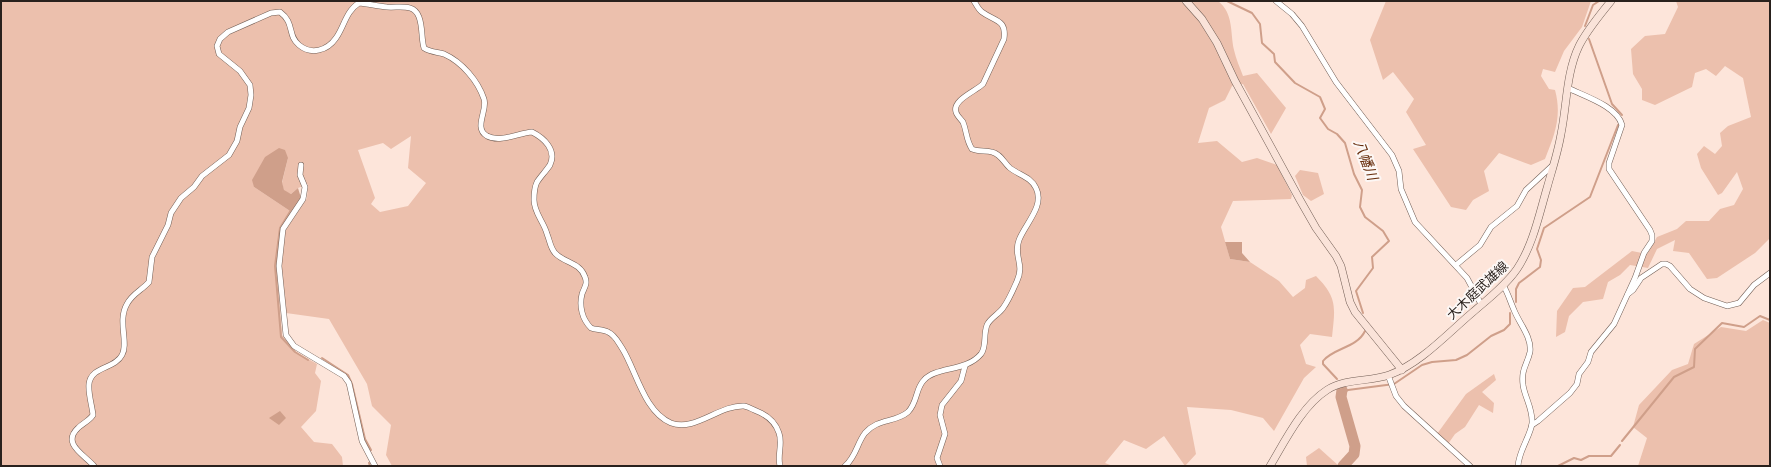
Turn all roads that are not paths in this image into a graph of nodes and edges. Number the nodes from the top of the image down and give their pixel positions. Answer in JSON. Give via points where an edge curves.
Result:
{"nodes":[{"id":1,"x":974,"y":1,"type":"edge"},
{"id":2,"x":1186,"y":1,"type":"edge"},
{"id":3,"x":1276,"y":1,"type":"edge"},
{"id":4,"x":1611,"y":1,"type":"edge"},
{"id":5,"x":1568,"y":88,"type":"junction"},
{"id":6,"x":1553,"y":165,"type":"junction"},
{"id":7,"x":302,"y":166,"type":"dead end"},
{"id":8,"x":1456,"y":265,"type":"junction"},
{"id":9,"x":1770,"y":273,"type":"edge"},
{"id":10,"x":1503,"y":285,"type":"junction"},
{"id":11,"x":1627,"y":295,"type":"junction"},
{"id":12,"x":1481,"y":304,"type":"junction"},
{"id":13,"x":965,"y":366,"type":"junction"},
{"id":14,"x":1402,"y":370,"type":"junction"},
{"id":15,"x":1390,"y":381,"type":"junction"},
{"id":16,"x":1532,"y":425,"type":"junction"},
{"id":17,"x":94,"y":466,"type":"edge"},
{"id":18,"x":375,"y":466,"type":"edge"},
{"id":19,"x":780,"y":466,"type":"edge"},
{"id":20,"x":845,"y":466,"type":"edge"},
{"id":21,"x":940,"y":466,"type":"edge"},
{"id":22,"x":1270,"y":466,"type":"edge"},
{"id":23,"x":1470,"y":466,"type":"edge"},
{"id":24,"x":1518,"y":466,"type":"edge"}],
"edges":[{"from":1,"to":13,"type":"street","via":[[981,11],[999,21],[1004,27],[1004,39],[983,84],[961,99],[955,107],[956,112],[963,122],[972,149],[999,155],[1010,168],[1029,178],[1039,196],[1019,240],[1017,252],[1021,270],[1018,280],[1004,307],[988,323],[984,349]]},
{"from":2,"to":14,"type":"main road","via":[[1202,19],[1217,43],[1300,200],[1336,256],[1355,312]]},
{"from":3,"to":8,"type":"street","via":[[1302,26],[1336,82],[1392,155],[1399,171],[1401,189],[1415,222]]},
{"from":4,"to":5,"type":"main road","name":"大木庭武雄線","via":[[1579,46]]},
{"from":5,"to":6,"type":"main road","name":"大木庭武雄線"},
{"from":5,"to":11,"type":"street","via":[[1609,107],[1621,121],[1609,168],[1652,234],[1652,241],[1644,253]]},
{"from":6,"to":8,"type":"street","via":[[1526,190],[1517,206],[1491,227],[1480,245]]},
{"from":6,"to":10,"type":"main road","name":"大木庭武雄線","via":[[1536,230],[1517,270]]},
{"from":7,"to":18,"type":"street","via":[[300,175],[305,187],[303,200],[283,229],[279,266],[286,334],[294,346],[344,376],[349,383],[362,441]]},
{"from":8,"to":12,"type":"street","via":[[1467,278]]},
{"from":9,"to":11,"type":"street","via":[[1754,285],[1739,303],[1728,306],[1704,298],[1666,264],[1641,278]]},
{"from":10,"to":12,"type":"main road","name":"大木庭武雄線"},
{"from":10,"to":16,"type":"street","via":[[1527,335],[1530,352],[1522,375],[1532,412]]},
{"from":11,"to":16,"type":"street","via":[[1614,324],[1591,352],[1588,362],[1579,374],[1577,384]]},
{"from":12,"to":14,"type":"main road","name":"大木庭武雄線"},
{"from":13,"to":20,"type":"street","via":[[951,368],[924,379],[913,406],[906,413],[881,421],[866,432]]},
{"from":13,"to":21,"type":"street","via":[[961,381],[942,405],[940,415],[944,434],[937,458]]},
{"from":14,"to":15,"type":"main road","name":"大木庭武雄線"},
{"from":15,"to":22,"type":"main road","name":"大木庭武雄線","via":[[1340,383],[1327,389],[1305,410]]},
{"from":15,"to":23,"type":"street","via":[[1404,406]]},
{"from":16,"to":24,"type":"street","via":[[1518,458]]},
{"from":17,"to":19,"type":"street","via":[[73,444],[76,430],[93,415],[89,384],[91,377],[122,355],[123,313],[133,296],[150,282],[152,257],[168,225],[171,213],[202,176],[229,155],[250,108],[250,85],[240,71],[220,54],[217,46],[220,39],[228,32],[271,13],[280,12],[287,17],[292,38],[307,50],[316,52],[326,48],[336,39],[350,10],[359,3],[413,9],[419,16],[423,28],[424,48],[451,57],[480,89],[485,101],[481,126],[482,132],[487,136],[503,138],[522,132],[532,132],[546,141],[552,156],[550,164],[537,183],[534,205],[548,234],[550,246],[562,259],[582,270],[586,278],[581,306],[583,317],[590,328],[608,332],[616,338],[630,360],[648,402],[658,414],[671,423],[681,424],[694,422],[726,409],[746,406],[766,416],[774,424],[779,433],[781,446]]}]}
